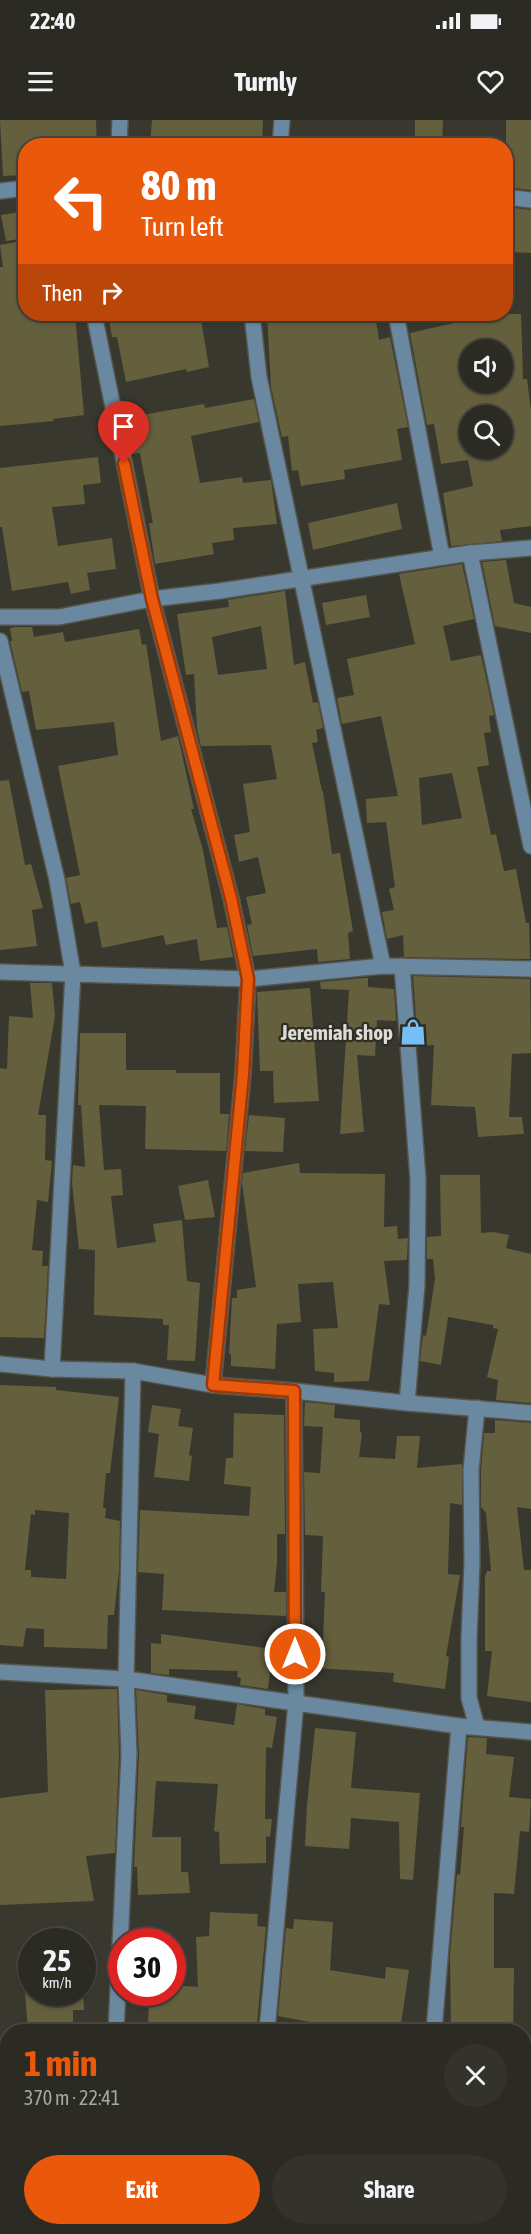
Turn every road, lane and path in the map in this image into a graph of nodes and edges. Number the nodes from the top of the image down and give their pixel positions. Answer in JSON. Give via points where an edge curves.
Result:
{"nodes":[{"id":1,"x":120,"y":120,"type":"edge"},
{"id":2,"x":282,"y":120,"type":"edge"},
{"id":3,"x":119,"y":138,"type":"edge"},
{"id":4,"x":281,"y":138,"type":"edge"},
{"id":5,"x":18,"y":189,"type":"edge"},
{"id":6,"x":0,"y":191,"type":"edge"},
{"id":7,"x":513,"y":198,"type":"edge"},
{"id":8,"x":531,"y":200,"type":"edge"},
{"id":9,"x":95,"y":321,"type":"edge"},
{"id":10,"x":253,"y":321,"type":"edge"},
{"id":11,"x":397,"y":321,"type":"edge"},
{"id":12,"x":531,"y":548,"type":"edge"},
{"id":13,"x":470,"y":553,"type":"junction"},
{"id":14,"x":442,"y":557,"type":"junction"},
{"id":15,"x":300,"y":579,"type":"junction"},
{"id":16,"x":152,"y":599,"type":"junction"},
{"id":17,"x":0,"y":617,"type":"edge"},
{"id":18,"x":0,"y":641,"type":"edge"},
{"id":19,"x":531,"y":846,"type":"edge"},
{"id":20,"x":383,"y":966,"type":"junction"},
{"id":21,"x":402,"y":966,"type":"junction"},
{"id":22,"x":531,"y":969,"type":"edge"},
{"id":23,"x":0,"y":972,"type":"edge"},
{"id":24,"x":73,"y":973,"type":"junction"},
{"id":25,"x":248,"y":979,"type":"junction"},
{"id":26,"x":0,"y":1364,"type":"edge"},
{"id":27,"x":52,"y":1369,"type":"junction"},
{"id":28,"x":133,"y":1371,"type":"junction"},
{"id":29,"x":213,"y":1385,"type":"junction"},
{"id":30,"x":294,"y":1391,"type":"junction"},
{"id":31,"x":407,"y":1403,"type":"junction"},
{"id":32,"x":477,"y":1408,"type":"junction"},
{"id":33,"x":531,"y":1413,"type":"edge"},
{"id":34,"x":0,"y":1672,"type":"edge"},
{"id":35,"x":126,"y":1679,"type":"junction"},
{"id":36,"x":296,"y":1702,"type":"junction"},
{"id":37,"x":459,"y":1726,"type":"junction"},
{"id":38,"x":477,"y":1727,"type":"junction"},
{"id":39,"x":531,"y":1732,"type":"edge"},
{"id":40,"x":116,"y":2024,"type":"edge"},
{"id":41,"x":268,"y":2024,"type":"edge"},
{"id":42,"x":435,"y":2024,"type":"edge"}],
"edges":[{"from":1,"to":3,"type":"street"},
{"from":2,"to":4,"type":"street"},
{"from":5,"to":6,"type":"street"},
{"from":7,"to":8,"type":"street"},
{"from":9,"to":16,"type":"street"},
{"from":10,"to":15,"type":"street","via":[[259,377]]},
{"from":11,"to":14,"type":"street"},
{"from":12,"to":13,"type":"street"},
{"from":13,"to":14,"type":"street"},
{"from":13,"to":19,"type":"street"},
{"from":14,"to":15,"type":"street"},
{"from":15,"to":16,"type":"street"},
{"from":15,"to":20,"type":"street"},
{"from":16,"to":17,"type":"street","via":[[59,617]]},
{"from":16,"to":25,"type":"street","via":[[231,898]]},
{"from":18,"to":24,"type":"street","via":[[57,880]]},
{"from":20,"to":21,"type":"street"},
{"from":20,"to":25,"type":"street"},
{"from":21,"to":22,"type":"street"},
{"from":21,"to":31,"type":"street","via":[[418,1179],[417,1285]]},
{"from":23,"to":24,"type":"street"},
{"from":24,"to":25,"type":"street"},
{"from":24,"to":27,"type":"street"},
{"from":25,"to":29,"type":"street","via":[[243,1074]]},
{"from":26,"to":27,"type":"street"},
{"from":27,"to":28,"type":"street"},
{"from":28,"to":29,"type":"street"},
{"from":28,"to":35,"type":"street"},
{"from":29,"to":30,"type":"street"},
{"from":30,"to":31,"type":"street"},
{"from":30,"to":36,"type":"street"},
{"from":31,"to":32,"type":"street"},
{"from":32,"to":33,"type":"street"},
{"from":32,"to":38,"type":"street","via":[[471,1470],[469,1639],[469,1698]]},
{"from":34,"to":35,"type":"street"},
{"from":35,"to":36,"type":"street"},
{"from":35,"to":40,"type":"street","via":[[129,1754]]},
{"from":36,"to":37,"type":"street"},
{"from":36,"to":41,"type":"street"},
{"from":37,"to":38,"type":"street"},
{"from":37,"to":42,"type":"street"},
{"from":38,"to":39,"type":"street"}]}
